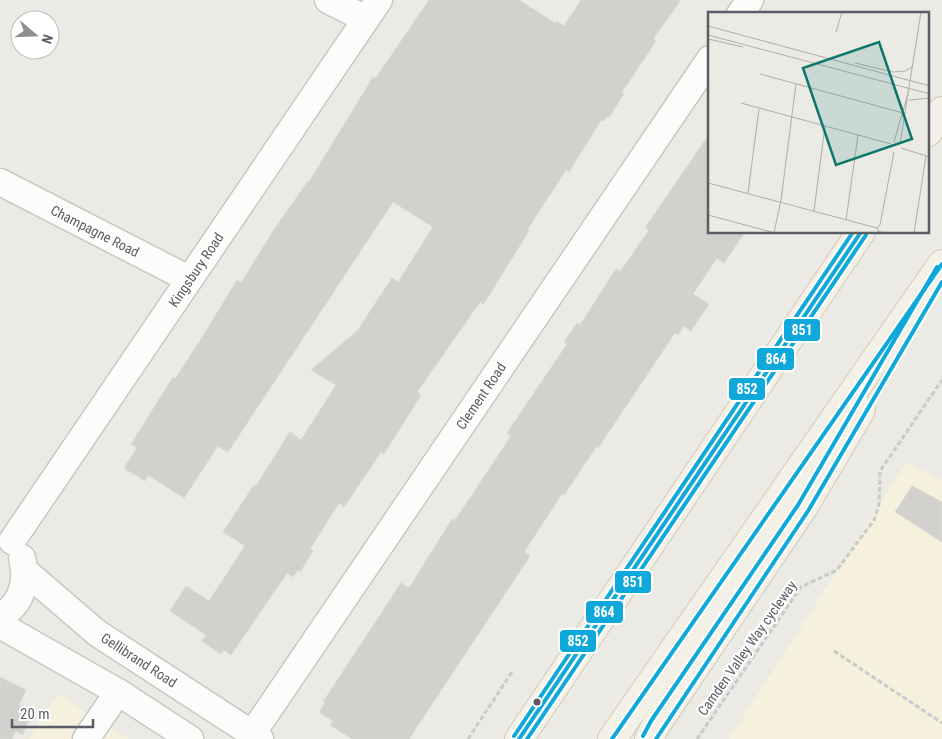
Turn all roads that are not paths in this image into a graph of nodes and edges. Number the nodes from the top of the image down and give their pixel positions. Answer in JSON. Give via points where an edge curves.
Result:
{"nodes":[{"id":1,"x":328,"y":0,"type":"edge"},
{"id":2,"x":750,"y":0,"type":"edge"},
{"id":3,"x":372,"y":10,"type":"edge"},
{"id":4,"x":741,"y":12,"type":"edge"},
{"id":5,"x":708,"y":62,"type":"edge"},
{"id":6,"x":942,"y":111,"type":"edge"},
{"id":7,"x":930,"y":129,"type":"edge"},
{"id":8,"x":0,"y":182,"type":"edge"},
{"id":9,"x":861,"y":234,"type":"edge"},
{"id":10,"x":942,"y":264,"type":"edge"},
{"id":11,"x":942,"y":270,"type":"edge"},
{"id":12,"x":189,"y":279,"type":"junction"},
{"id":13,"x":6,"y":536,"type":"edge"},
{"id":14,"x":26,"y":571,"type":"junction"},
{"id":15,"x":0,"y":616,"type":"edge"},
{"id":16,"x":0,"y":625,"type":"edge"},
{"id":17,"x":118,"y":692,"type":"junction"},
{"id":18,"x":256,"y":736,"type":"edge"},
{"id":19,"x":86,"y":739,"type":"edge"},
{"id":20,"x":190,"y":739,"type":"edge"},
{"id":21,"x":519,"y":739,"type":"edge"},
{"id":22,"x":612,"y":739,"type":"edge"},
{"id":23,"x":649,"y":739,"type":"edge"}],
"edges":[{"from":1,"to":3,"type":"street"},
{"from":2,"to":4,"type":"street"},
{"from":3,"to":12,"type":"street","name":"Kingsbury Road"},
{"from":5,"to":18,"type":"street","name":"Clement Road"},
{"from":6,"to":7,"type":"main road"},
{"from":8,"to":12,"type":"street","name":"Champagne Road"},
{"from":9,"to":21,"type":"main road"},
{"from":10,"to":22,"type":"main road"},
{"from":11,"to":23,"type":"main road","via":[[803,508]]},
{"from":12,"to":13,"type":"street","name":"Kingsbury Road"},
{"from":13,"to":14,"type":"street","via":[[22,554]]},
{"from":14,"to":15,"type":"street","via":[[24,587],[16,602]]},
{"from":14,"to":18,"type":"street","name":"Gellibrand Road","via":[[97,633]]},
{"from":16,"to":17,"type":"street"},
{"from":17,"to":19,"type":"street"},
{"from":17,"to":20,"type":"street"}]}
